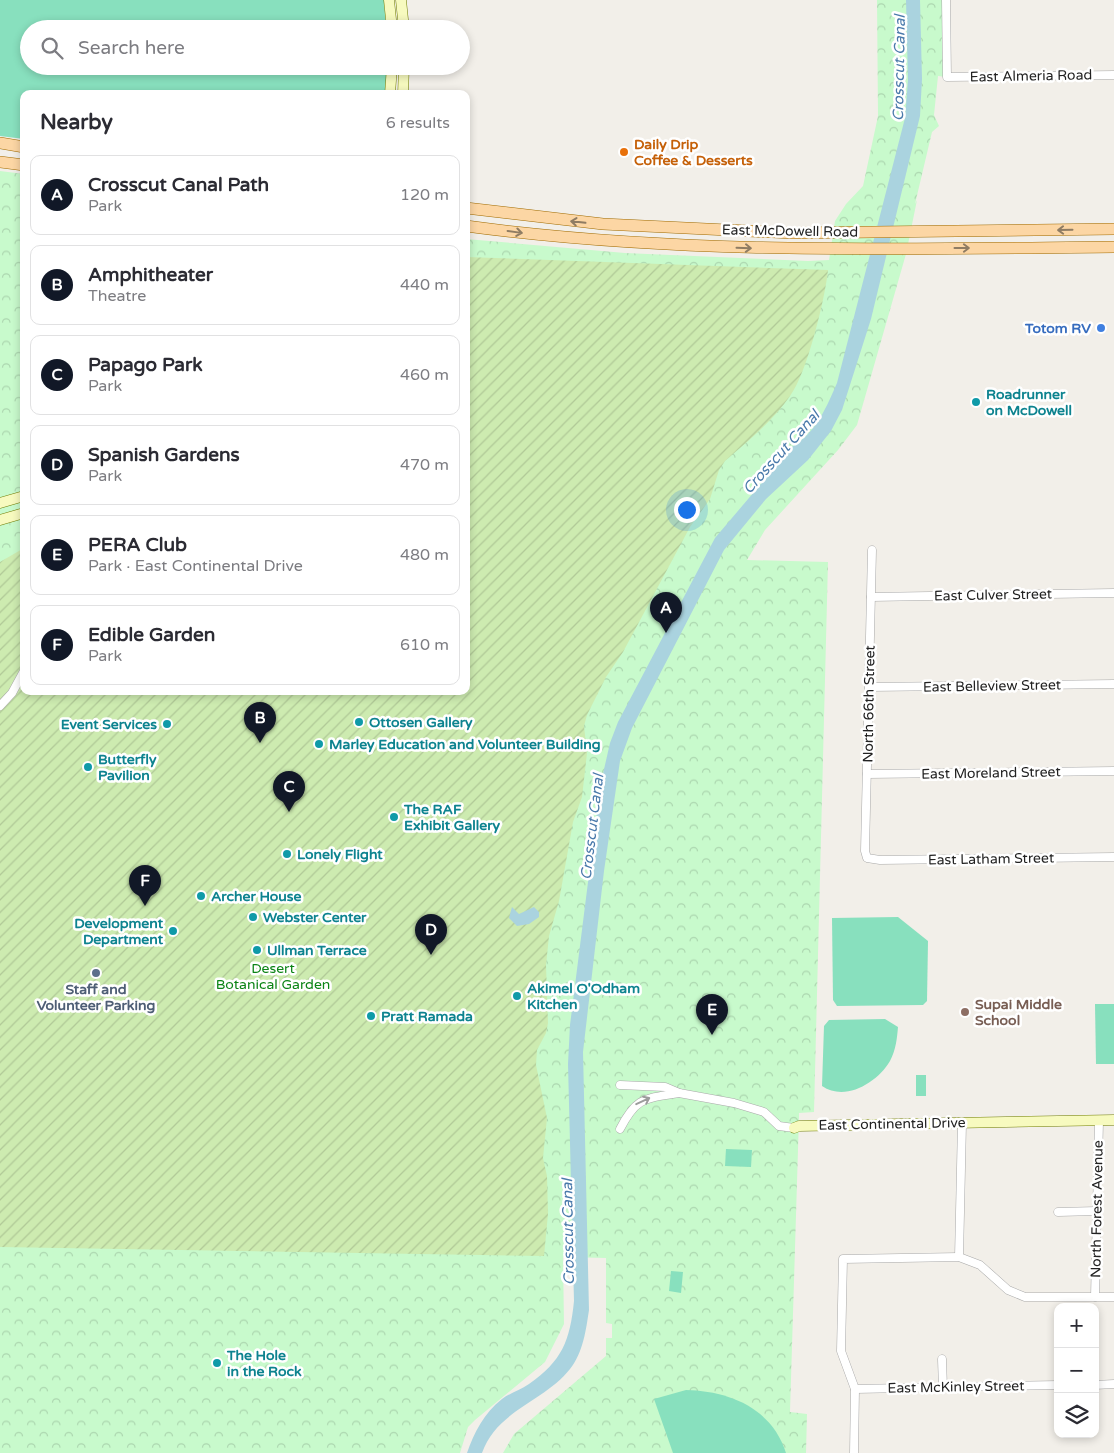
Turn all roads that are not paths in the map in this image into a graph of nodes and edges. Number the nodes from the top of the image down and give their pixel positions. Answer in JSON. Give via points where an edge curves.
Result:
{"nodes":[{"id":1,"x":389,"y":0,"type":"edge"},
{"id":2,"x":401,"y":0,"type":"edge"},
{"id":3,"x":946,"y":0,"type":"edge"},
{"id":4,"x":391,"y":20,"type":"edge"},
{"id":5,"x":403,"y":20,"type":"edge"},
{"id":6,"x":391,"y":75,"type":"edge"},
{"id":7,"x":404,"y":75,"type":"edge"},
{"id":8,"x":1114,"y":75,"type":"edge"},
{"id":9,"x":390,"y":90,"type":"edge"},
{"id":10,"x":403,"y":90,"type":"edge"},
{"id":11,"x":0,"y":144,"type":"edge"},
{"id":12,"x":20,"y":146,"type":"edge"},
{"id":13,"x":0,"y":162,"type":"edge"},
{"id":14,"x":20,"y":164,"type":"edge"},
{"id":15,"x":470,"y":208,"type":"edge"},
{"id":16,"x":470,"y":226,"type":"edge"},
{"id":17,"x":644,"y":227,"type":"junction"},
{"id":18,"x":1114,"y":229,"type":"edge"},
{"id":19,"x":562,"y":237,"type":"junction"},
{"id":20,"x":715,"y":247,"type":"junction"},
{"id":21,"x":1114,"y":247,"type":"edge"},
{"id":22,"x":20,"y":497,"type":"edge"},
{"id":23,"x":0,"y":502,"type":"edge"},
{"id":24,"x":20,"y":514,"type":"edge"},
{"id":25,"x":0,"y":520,"type":"edge"},
{"id":26,"x":872,"y":550,"type":"dead end"},
{"id":27,"x":1114,"y":593,"type":"edge"},
{"id":28,"x":871,"y":597,"type":"junction"},
{"id":29,"x":20,"y":679,"type":"edge"},
{"id":30,"x":1114,"y":684,"type":"edge"},
{"id":31,"x":869,"y":687,"type":"junction"},
{"id":32,"x":0,"y":706,"type":"edge"},
{"id":33,"x":1114,"y":771,"type":"edge"},
{"id":34,"x":867,"y":774,"type":"junction"},
{"id":35,"x":1114,"y":857,"type":"edge"},
{"id":36,"x":868,"y":858,"type":"joint"},
{"id":37,"x":620,"y":1085,"type":"dead end"},
{"id":38,"x":679,"y":1093,"type":"junction"},
{"id":39,"x":1099,"y":1120,"type":"junction"},
{"id":40,"x":1114,"y":1120,"type":"edge"},
{"id":41,"x":962,"y":1123,"type":"junction"},
{"id":42,"x":620,"y":1128,"type":"dead end"},
{"id":43,"x":794,"y":1128,"type":"joint"},
{"id":44,"x":1097,"y":1211,"type":"junction"},
{"id":45,"x":1058,"y":1212,"type":"dead end"},
{"id":46,"x":959,"y":1257,"type":"junction"},
{"id":47,"x":1095,"y":1297,"type":"junction"},
{"id":48,"x":1114,"y":1297,"type":"edge"},
{"id":49,"x":942,"y":1359,"type":"dead end"},
{"id":50,"x":1114,"y":1384,"type":"edge"},
{"id":51,"x":1099,"y":1385,"type":"edge"},
{"id":52,"x":1054,"y":1386,"type":"edge"},
{"id":53,"x":943,"y":1388,"type":"junction"},
{"id":54,"x":855,"y":1390,"type":"junction"},
{"id":55,"x":854,"y":1453,"type":"edge"}],
"edges":[{"from":1,"to":4,"type":"street"},
{"from":2,"to":5,"type":"street"},
{"from":3,"to":8,"type":"street","name":"East Almeria Road","via":[[947,77]]},
{"from":6,"to":9,"type":"street"},
{"from":7,"to":10,"type":"street"},
{"from":11,"to":12,"type":"main road"},
{"from":13,"to":14,"type":"main road"},
{"from":17,"to":15,"type":"main road","name":"East McDowell Road","one_way":true},
{"from":16,"to":19,"type":"main road","name":"East McDowell Road","one_way":true},
{"from":18,"to":17,"type":"main road","name":"East McDowell Road","one_way":true,"via":[[792,233]]},
{"from":17,"to":19,"type":"main road","via":[[626,234]]},
{"from":17,"to":20,"type":"main road","via":[[670,237]]},
{"from":19,"to":20,"type":"main road","name":"East McDowell Road"},
{"from":20,"to":21,"type":"main road","name":"East McDowell Road","one_way":true},
{"from":22,"to":23,"type":"street"},
{"from":24,"to":25,"type":"street"},
{"from":26,"to":28,"type":"street","name":"North 66th Street"},
{"from":27,"to":28,"type":"street","name":"East Culver Street"},
{"from":28,"to":31,"type":"street","name":"North 66th Street"},
{"from":29,"to":32,"type":"street"},
{"from":30,"to":31,"type":"street","name":"East Belleview Street"},
{"from":31,"to":34,"type":"street","name":"North 66th Street"},
{"from":33,"to":34,"type":"street","name":"East Moreland Street"},
{"from":34,"to":36,"type":"street","name":"North 66th Street"},
{"from":35,"to":36,"type":"street","name":"East Latham Street"},
{"from":37,"to":38,"type":"street","name":"East Continental Drive","via":[[664,1087]]},
{"from":42,"to":38,"type":"street","name":"East Continental Drive","one_way":true,"via":[[630,1110],[639,1102]]},
{"from":38,"to":43,"type":"street","name":"East Continental Drive","via":[[764,1112],[779,1126]]},
{"from":39,"to":40,"type":"street","name":"East Continental Drive"},
{"from":39,"to":41,"type":"street","name":"East Continental Drive"},
{"from":39,"to":44,"type":"street","name":"North Forest Avenue"},
{"from":41,"to":43,"type":"street","name":"East Continental Drive"},
{"from":41,"to":46,"type":"street"},
{"from":44,"to":45,"type":"street"},
{"from":44,"to":47,"type":"street","name":"North Forest Avenue"},
{"from":46,"to":47,"type":"street","via":[[980,1265],[1003,1286],[1019,1295],[1037,1299]]},
{"from":46,"to":54,"type":"street","via":[[843,1259],[841,1351]]},
{"from":47,"to":48,"type":"street"},
{"from":49,"to":53,"type":"street"},
{"from":50,"to":51,"type":"street"},
{"from":52,"to":53,"type":"street","name":"East McKinley Street"},
{"from":53,"to":54,"type":"street","name":"East McKinley Street"},
{"from":54,"to":55,"type":"street"}]}
